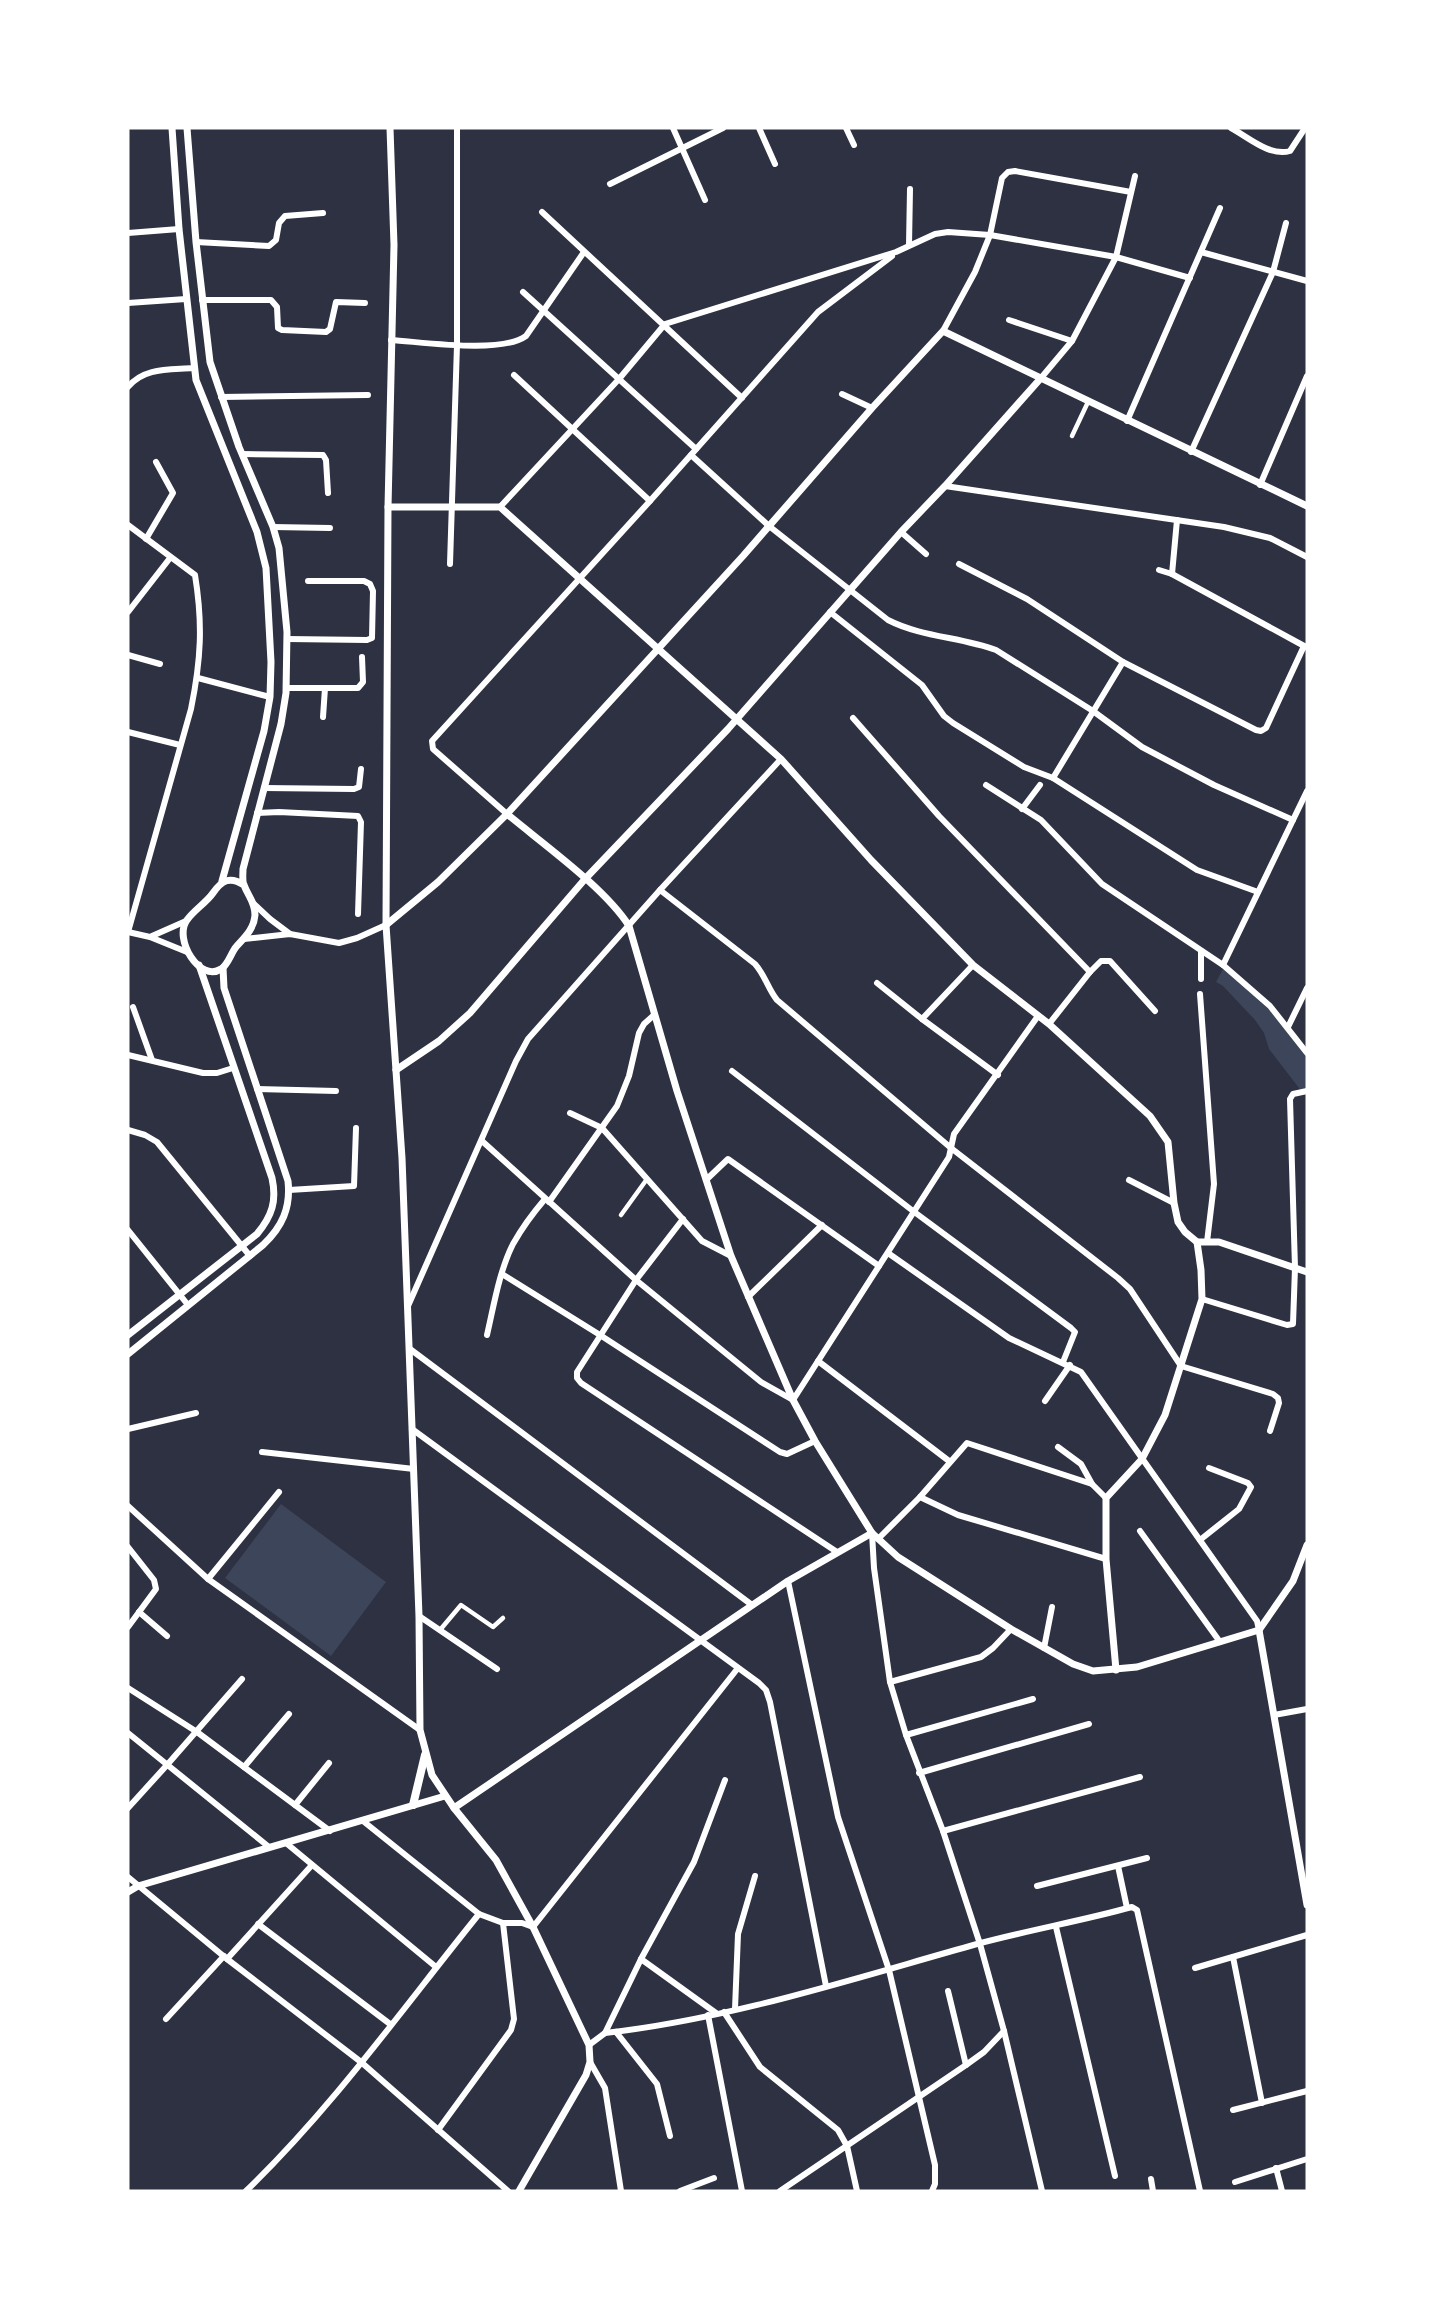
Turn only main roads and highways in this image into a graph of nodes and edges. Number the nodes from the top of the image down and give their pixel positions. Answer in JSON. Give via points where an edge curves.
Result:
{"nodes":[{"id":1,"x":425,"y":1755,"type":"road end"},
{"id":2,"x":413,"y":1805,"type":"road end"}],
"edges":[{"from":1,"to":2,"type":"main road"}]}
